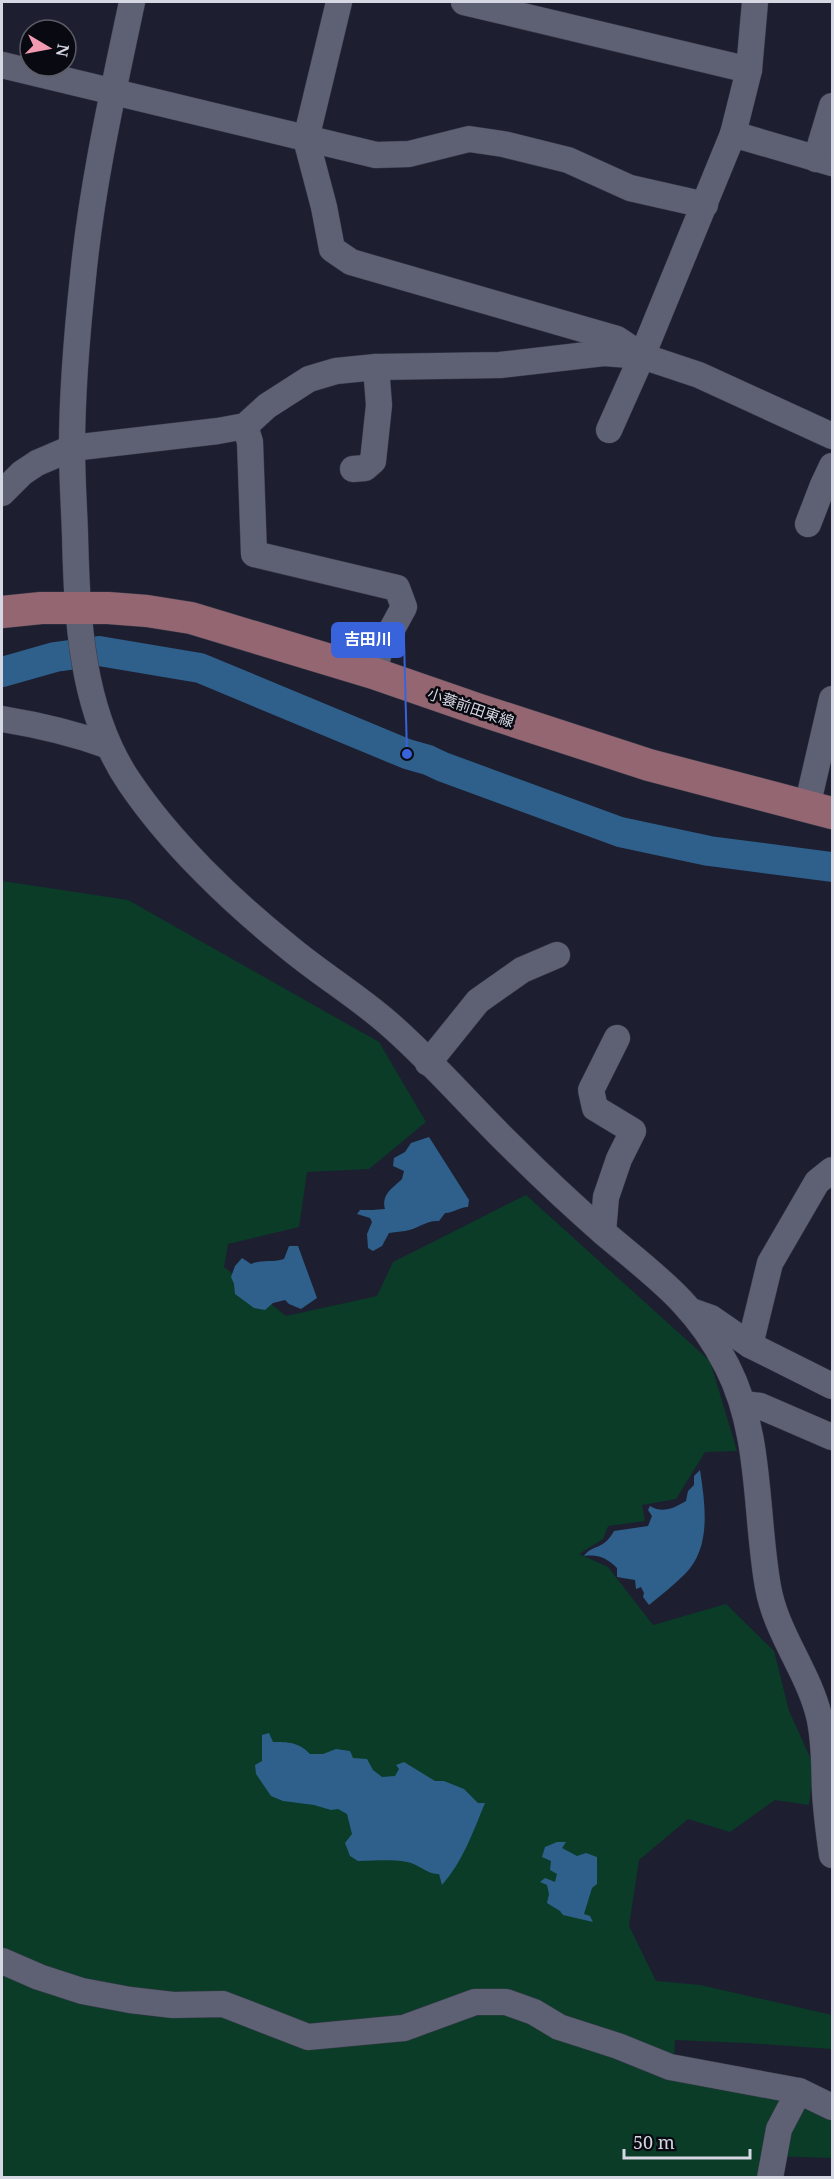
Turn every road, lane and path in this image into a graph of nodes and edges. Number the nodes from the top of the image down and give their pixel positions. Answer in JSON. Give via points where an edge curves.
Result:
{"nodes":[{"id":1,"x":132,"y":2,"type":"edge"},
{"id":2,"x":339,"y":2,"type":"edge"},
{"id":3,"x":464,"y":2,"type":"edge"},
{"id":4,"x":755,"y":2,"type":"edge"},
{"id":5,"x":2,"y":65,"type":"edge"},
{"id":6,"x":749,"y":69,"type":"junction"},
{"id":7,"x":114,"y":93,"type":"junction"},
{"id":8,"x":832,"y":106,"type":"edge"},
{"id":9,"x":733,"y":134,"type":"junction"},
{"id":10,"x":306,"y":140,"type":"junction"},
{"id":11,"x":824,"y":161,"type":"edge"},
{"id":12,"x":705,"y":206,"type":"junction"},
{"id":13,"x":642,"y":356,"type":"junction"},
{"id":14,"x":375,"y":368,"type":"junction"},
{"id":15,"x":245,"y":426,"type":"junction"},
{"id":16,"x":609,"y":430,"type":"dead end"},
{"id":17,"x":832,"y":436,"type":"edge"},
{"id":18,"x":72,"y":448,"type":"junction"},
{"id":19,"x":832,"y":466,"type":"edge"},
{"id":20,"x":352,"y":469,"type":"dead end"},
{"id":21,"x":2,"y":493,"type":"edge"},
{"id":22,"x":808,"y":524,"type":"dead end"},
{"id":23,"x":77,"y":608,"type":"junction"},
{"id":24,"x":2,"y":612,"type":"edge"},
{"id":25,"x":373,"y":673,"type":"junction"},
{"id":26,"x":832,"y":699,"type":"edge"},
{"id":27,"x":2,"y":719,"type":"edge"},
{"id":28,"x":109,"y":746,"type":"junction"},
{"id":29,"x":820,"y":810,"type":"edge"},
{"id":30,"x":557,"y":955,"type":"dead end"},
{"id":31,"x":617,"y":1038,"type":"dead end"},
{"id":32,"x":428,"y":1063,"type":"junction"},
{"id":33,"x":832,"y":1170,"type":"edge"},
{"id":34,"x":603,"y":1232,"type":"junction"},
{"id":35,"x":694,"y":1312,"type":"junction"},
{"id":36,"x":750,"y":1345,"type":"junction"},
{"id":37,"x":832,"y":1386,"type":"edge"},
{"id":38,"x":743,"y":1404,"type":"junction"},
{"id":39,"x":832,"y":1437,"type":"edge"},
{"id":40,"x":806,"y":1682,"type":"junction"},
{"id":41,"x":832,"y":1694,"type":"edge"},
{"id":42,"x":832,"y":1855,"type":"edge"},
{"id":43,"x":2,"y":1961,"type":"edge"},
{"id":44,"x":799,"y":2091,"type":"junction"},
{"id":45,"x":832,"y":2107,"type":"edge"},
{"id":46,"x":770,"y":2178,"type":"edge"}],
"edges":[{"from":1,"to":7,"type":"street"},
{"from":2,"to":10,"type":"street"},
{"from":3,"to":6,"type":"street"},
{"from":4,"to":6,"type":"street"},
{"from":5,"to":7,"type":"street"},
{"from":6,"to":9,"type":"street"},
{"from":7,"to":10,"type":"street"},
{"from":7,"to":18,"type":"street","via":[[83,275]]},
{"from":8,"to":11,"type":"street"},
{"from":9,"to":11,"type":"street"},
{"from":9,"to":12,"type":"street"},
{"from":10,"to":12,"type":"street","via":[[376,155],[410,154],[469,139],[503,144],[568,160],[630,188]]},
{"from":10,"to":13,"type":"street","via":[[332,249],[351,262],[617,339]]},
{"from":12,"to":13,"type":"street"},
{"from":13,"to":14,"type":"street","via":[[604,353],[500,365]]},
{"from":13,"to":16,"type":"street"},
{"from":13,"to":17,"type":"street","via":[[699,375]]},
{"from":14,"to":15,"type":"street","via":[[336,371],[309,379],[267,406]]},
{"from":14,"to":20,"type":"street","via":[[379,405],[373,461],[365,468]]},
{"from":15,"to":18,"type":"street"},
{"from":15,"to":25,"type":"street","via":[[250,442],[254,555],[397,588],[404,607]]},
{"from":18,"to":21,"type":"street","via":[[37,463]]},
{"from":18,"to":23,"type":"street"},
{"from":19,"to":22,"type":"street"},
{"from":23,"to":24,"type":"main road","name":"小蓑前田東線"},
{"from":23,"to":25,"type":"main road","name":"小蓑前田東線","via":[[147,611],[191,618]]},
{"from":23,"to":28,"type":"street","via":[[91,691]]},
{"from":25,"to":29,"type":"main road","name":"小蓑前田東線","via":[[649,765]]},
{"from":26,"to":29,"type":"street"},
{"from":27,"to":28,"type":"street","via":[[76,734]]},
{"from":28,"to":32,"type":"street","via":[[129,783],[222,889],[288,948],[392,1026]]},
{"from":30,"to":32,"type":"street","via":[[522,970],[478,1001]]},
{"from":31,"to":34,"type":"street","via":[[591,1090],[595,1108],[633,1131],[606,1197]]},
{"from":32,"to":34,"type":"street"},
{"from":33,"to":36,"type":"street","via":[[817,1182],[770,1263]]},
{"from":34,"to":35,"type":"street","via":[[667,1284]]},
{"from":35,"to":36,"type":"street","via":[[711,1318]]},
{"from":35,"to":38,"type":"street","via":[[727,1365]]},
{"from":36,"to":37,"type":"street"},
{"from":38,"to":39,"type":"street","via":[[759,1406]]},
{"from":38,"to":40,"type":"street","via":[[769,1594]]},
{"from":40,"to":41,"type":"street"},
{"from":40,"to":42,"type":"street","via":[[818,1711],[823,1739]]},
{"from":43,"to":44,"type":"street","via":[[39,1977],[120,1998],[173,2005],[223,2004],[308,2037],[404,2028],[475,2002],[506,2002],[559,2027],[670,2067]]},
{"from":44,"to":45,"type":"street"},
{"from":44,"to":46,"type":"street","via":[[779,2129]]}]}
